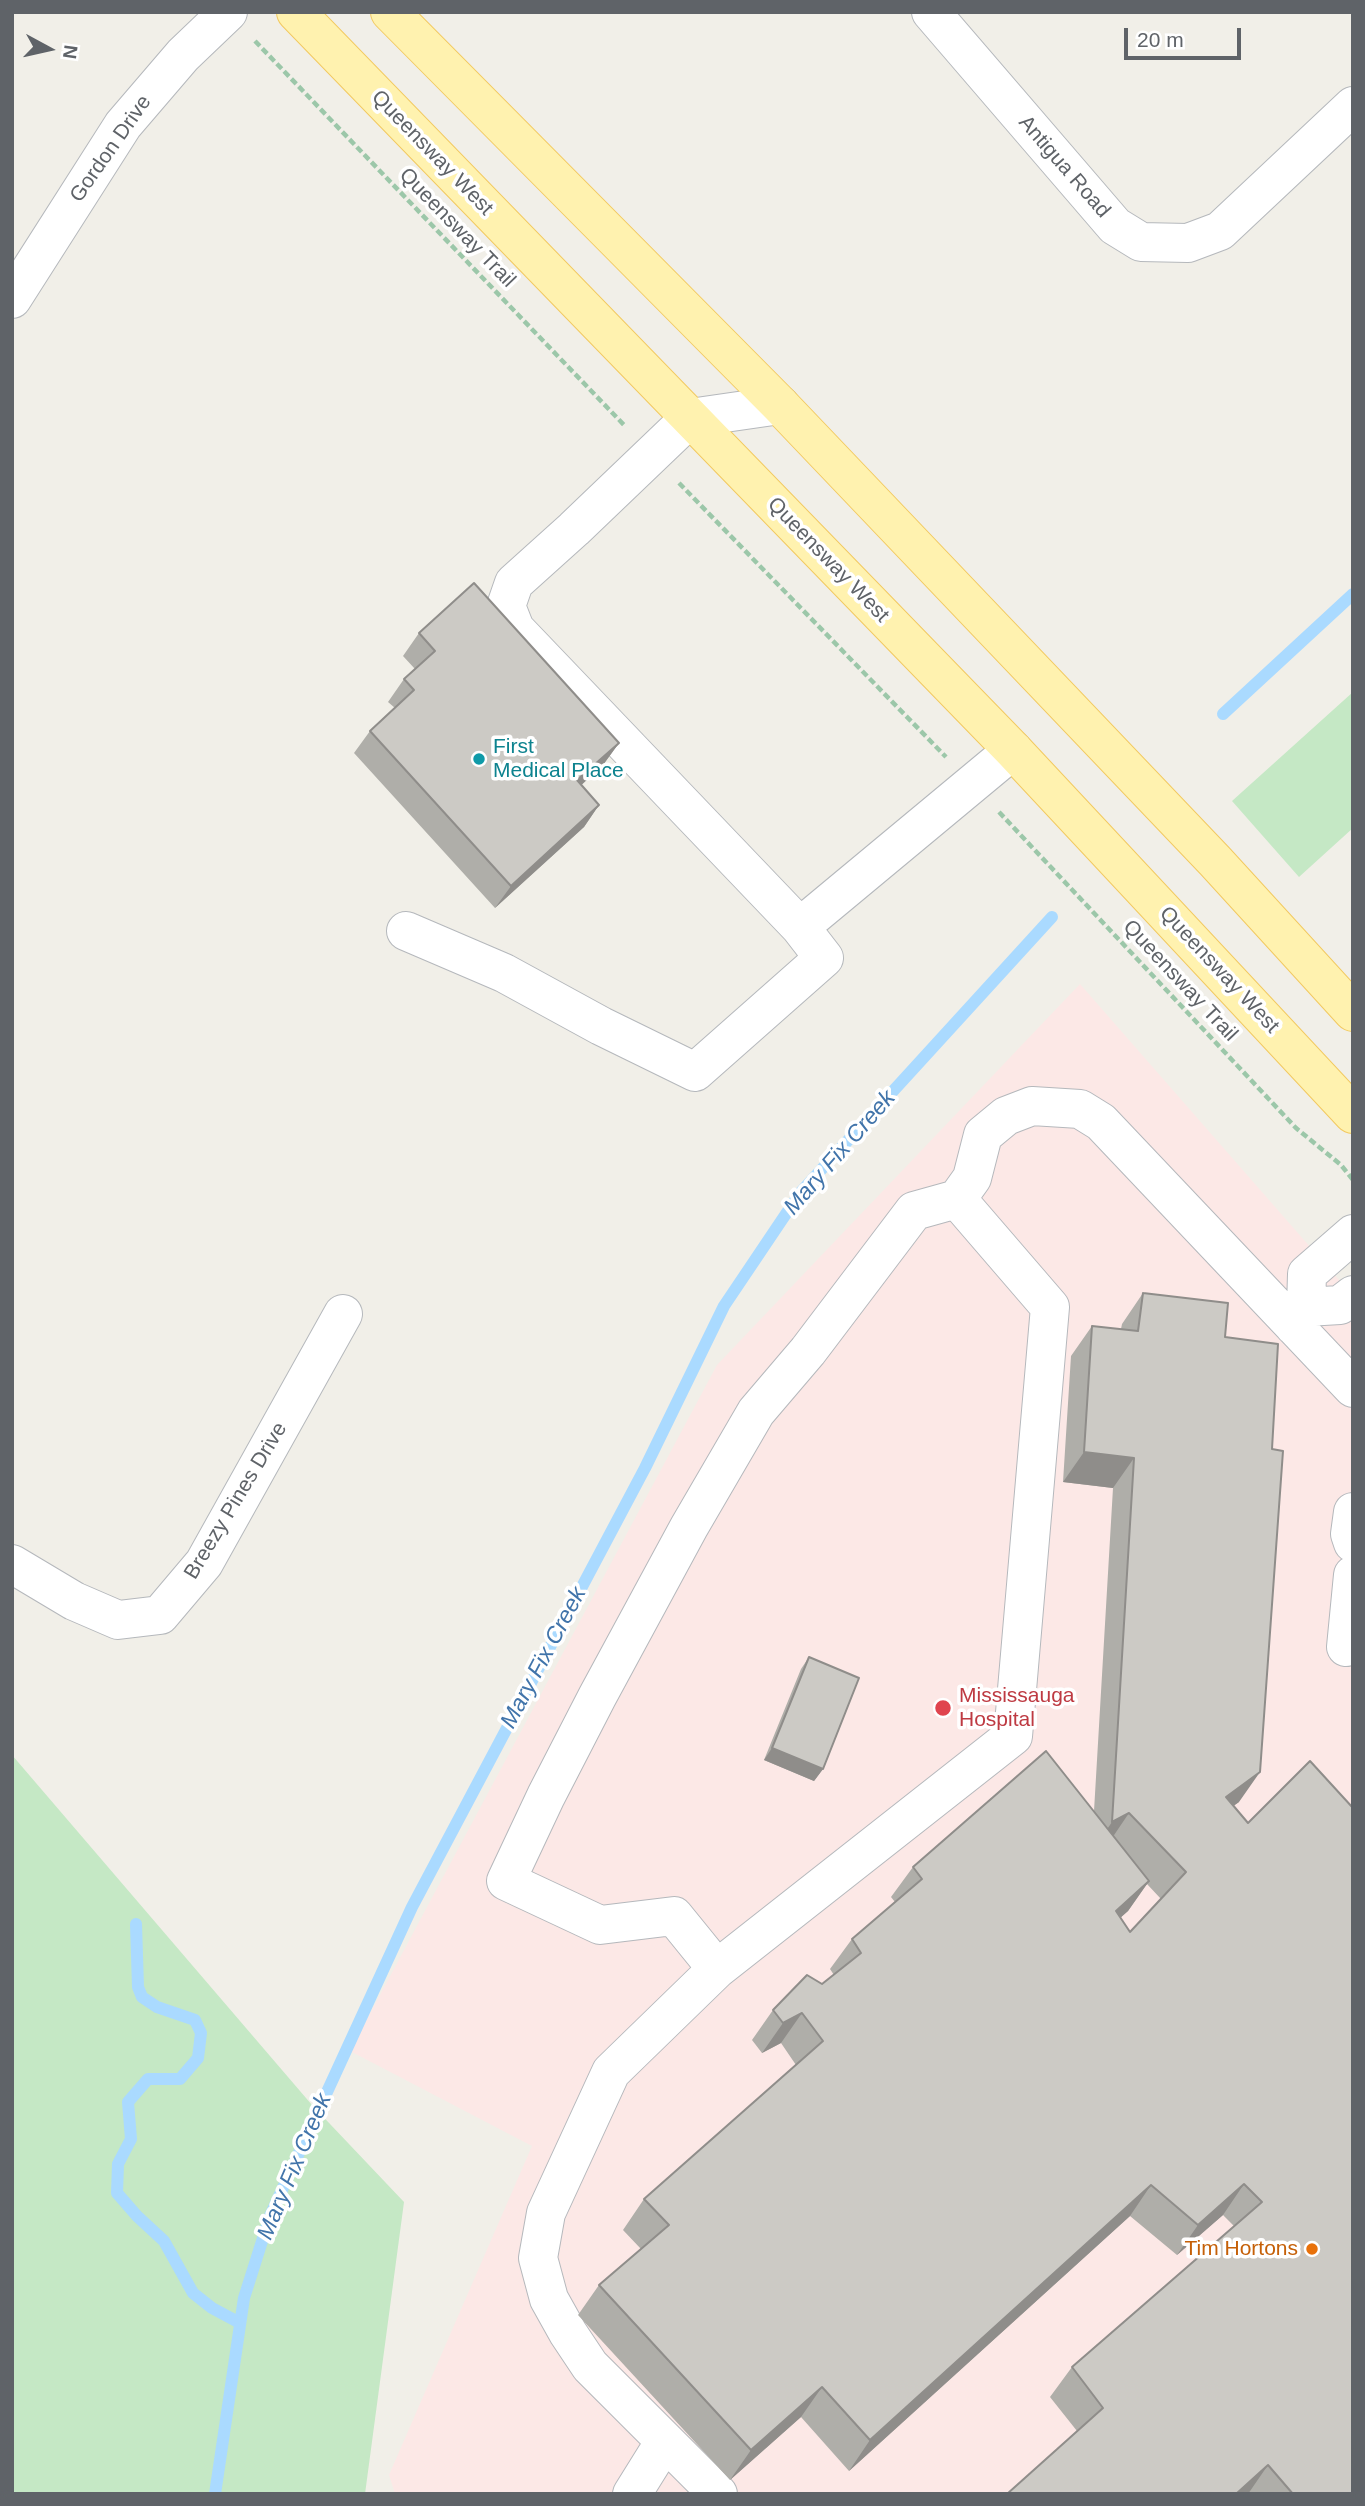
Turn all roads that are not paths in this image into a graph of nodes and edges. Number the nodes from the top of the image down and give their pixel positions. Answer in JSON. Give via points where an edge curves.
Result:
{"nodes":[{"id":1,"x":228,"y":12,"type":"edge"},
{"id":2,"x":296,"y":12,"type":"edge"},
{"id":3,"x":390,"y":12,"type":"edge"},
{"id":4,"x":930,"y":12,"type":"edge"},
{"id":5,"x":1353,"y":106,"type":"edge"},
{"id":6,"x":12,"y":299,"type":"edge"},
{"id":7,"x":780,"y":405,"type":"junction"},
{"id":8,"x":690,"y":418,"type":"junction"},
{"id":9,"x":1013,"y":750,"type":"junction"},
{"id":10,"x":800,"y":928,"type":"junction"},
{"id":11,"x":406,"y":931,"type":"dead end"},
{"id":12,"x":1353,"y":1012,"type":"edge"},
{"id":13,"x":1353,"y":1114,"type":"edge"},
{"id":14,"x":957,"y":1199,"type":"junction"},
{"id":15,"x":1353,"y":1234,"type":"edge"},
{"id":16,"x":1353,"y":1295,"type":"edge"},
{"id":17,"x":344,"y":1314,"type":"dead end"},
{"id":18,"x":1300,"y":1316,"type":"junction"},
{"id":19,"x":1353,"y":1388,"type":"edge"},
{"id":20,"x":1353,"y":1512,"type":"edge"},
{"id":21,"x":1353,"y":1543,"type":"edge"},
{"id":22,"x":12,"y":1564,"type":"edge"},
{"id":23,"x":1353,"y":1575,"type":"edge"},
{"id":24,"x":1346,"y":1647,"type":"dead end"},
{"id":25,"x":717,"y":1969,"type":"junction"},
{"id":26,"x":665,"y":2441,"type":"junction"},
{"id":27,"x":632,"y":2494,"type":"edge"},
{"id":28,"x":718,"y":2494,"type":"edge"}],
"edges":[{"from":1,"to":6,"type":"street","name":"Gordon Drive","via":[[183,55],[123,125]]},
{"from":2,"to":8,"type":"main road","name":"Queensway West"},
{"from":3,"to":7,"type":"main road"},
{"from":4,"to":5,"type":"street","name":"Antigua Road","via":[[1115,226],[1141,242],[1188,243],[1220,231]]},
{"from":7,"to":8,"type":"street"},
{"from":7,"to":12,"type":"main road","via":[[1215,860]]},
{"from":8,"to":9,"type":"main road","name":"Queensway West"},
{"from":8,"to":10,"type":"street","via":[[514,583],[506,606],[515,629]]},
{"from":9,"to":10,"type":"street"},
{"from":9,"to":13,"type":"main road","name":"Queensway West"},
{"from":10,"to":11,"type":"street","via":[[824,958],[695,1072],[504,973]]},
{"from":14,"to":18,"type":"street","via":[[971,1178],[984,1135],[1006,1116],[1032,1107],[1080,1109],[1101,1122]]},
{"from":14,"to":25,"type":"street","via":[[1050,1307],[1013,1736]]},
{"from":14,"to":25,"type":"street","via":[[914,1211],[808,1352],[756,1412],[597,1697],[506,1881],[600,1925],[674,1916]]},
{"from":15,"to":18,"type":"street","via":[[1307,1274]]},
{"from":16,"to":18,"type":"street","via":[[1340,1305]]},
{"from":17,"to":22,"type":"street","name":"Breezy Pines Drive","via":[[204,1563],[160,1615],[118,1620],[74,1601]]},
{"from":18,"to":19,"type":"street"},
{"from":20,"to":21,"type":"street"},
{"from":23,"to":24,"type":"street"},
{"from":25,"to":26,"type":"street","via":[[611,2073],[546,2214],[538,2258],[550,2299],[590,2366]]},
{"from":26,"to":27,"type":"street"},
{"from":26,"to":28,"type":"street"}]}
